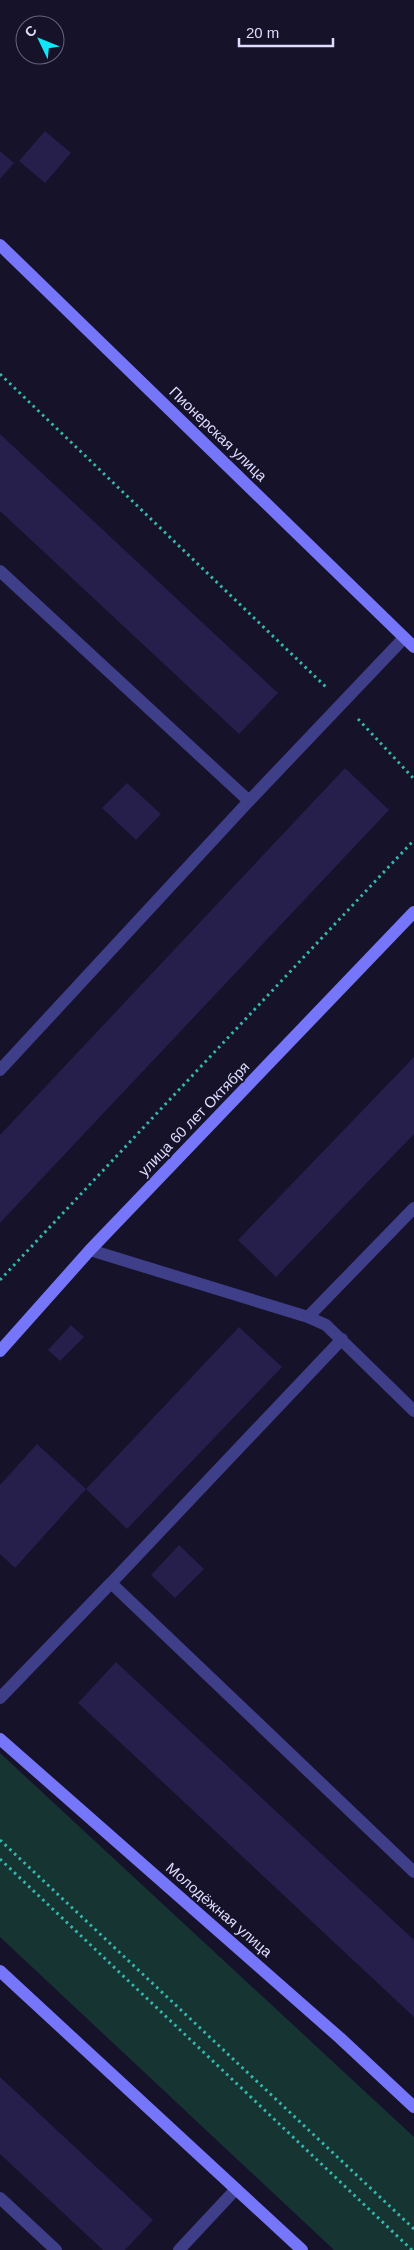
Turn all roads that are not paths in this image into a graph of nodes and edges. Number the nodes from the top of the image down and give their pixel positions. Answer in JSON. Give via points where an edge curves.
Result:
{"nodes":[{"id":1,"x":0,"y":245,"type":"edge"},
{"id":2,"x":0,"y":571,"type":"edge"},
{"id":3,"x":404,"y":638,"type":"junction"},
{"id":4,"x":414,"y":647,"type":"edge"},
{"id":5,"x":249,"y":801,"type":"junction"},
{"id":6,"x":414,"y":912,"type":"edge"},
{"id":7,"x":0,"y":1070,"type":"edge"},
{"id":8,"x":414,"y":1208,"type":"edge"},
{"id":9,"x":90,"y":1250,"type":"junction"},
{"id":10,"x":308,"y":1317,"type":"junction"},
{"id":11,"x":342,"y":1339,"type":"junction"},
{"id":12,"x":0,"y":1351,"type":"edge"},
{"id":13,"x":414,"y":1411,"type":"edge"},
{"id":14,"x":111,"y":1582,"type":"junction"},
{"id":15,"x":0,"y":1698,"type":"edge"},
{"id":16,"x":0,"y":1739,"type":"edge"},
{"id":17,"x":414,"y":1872,"type":"edge"},
{"id":18,"x":0,"y":1972,"type":"edge"},
{"id":19,"x":414,"y":2108,"type":"edge"},
{"id":20,"x":236,"y":2189,"type":"junction"},
{"id":21,"x":0,"y":2198,"type":"edge"},
{"id":22,"x":56,"y":2250,"type":"edge"},
{"id":23,"x":179,"y":2250,"type":"edge"},
{"id":24,"x":302,"y":2250,"type":"edge"}],
"edges":[{"from":1,"to":3,"type":"street","name":"Пионерская улица"},
{"from":2,"to":5,"type":"street"},
{"from":3,"to":4,"type":"street","name":"Пионерская улица"},
{"from":3,"to":5,"type":"street"},
{"from":5,"to":7,"type":"street"},
{"from":6,"to":9,"type":"street","name":"улица 60 лет Октября"},
{"from":8,"to":10,"type":"street"},
{"from":9,"to":10,"type":"street"},
{"from":9,"to":12,"type":"street","name":"улица 60 лет Октября"},
{"from":10,"to":11,"type":"street","via":[[326,1325]]},
{"from":11,"to":13,"type":"street"},
{"from":11,"to":14,"type":"street"},
{"from":14,"to":15,"type":"street"},
{"from":14,"to":17,"type":"street"},
{"from":16,"to":19,"type":"street","name":"Молодёжная улица","via":[[340,2038]]},
{"from":18,"to":20,"type":"street"},
{"from":20,"to":23,"type":"street"},
{"from":20,"to":24,"type":"street"},
{"from":21,"to":22,"type":"street"}]}
